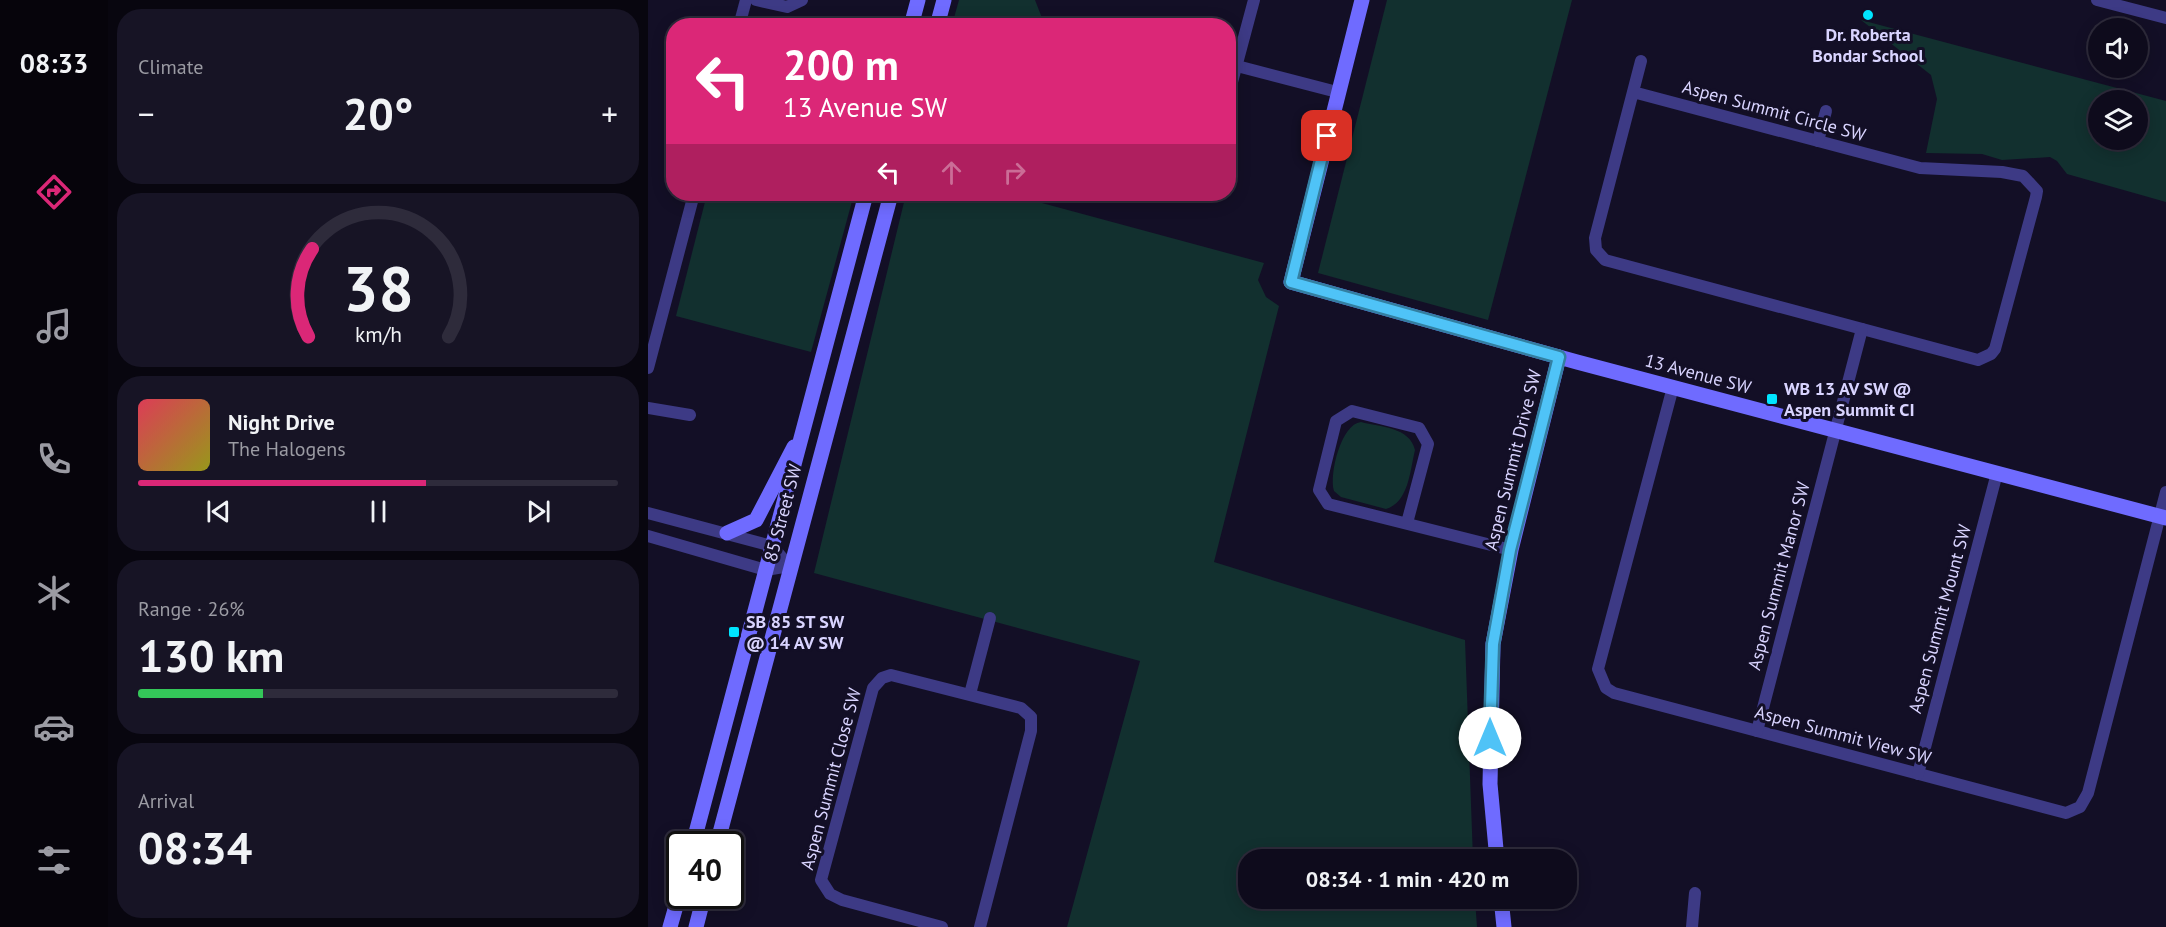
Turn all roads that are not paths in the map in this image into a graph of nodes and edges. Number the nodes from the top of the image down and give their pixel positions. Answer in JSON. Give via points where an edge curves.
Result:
{"nodes":[{"id":1,"x":746,"y":0,"type":"edge"},
{"id":2,"x":756,"y":0,"type":"edge"},
{"id":3,"x":802,"y":0,"type":"edge"},
{"id":4,"x":918,"y":0,"type":"edge"},
{"id":5,"x":944,"y":0,"type":"edge"},
{"id":6,"x":1254,"y":0,"type":"edge"},
{"id":7,"x":1362,"y":0,"type":"edge"},
{"id":8,"x":2097,"y":0,"type":"edge"},
{"id":9,"x":741,"y":18,"type":"edge"},
{"id":10,"x":913,"y":18,"type":"edge"},
{"id":11,"x":939,"y":18,"type":"edge"},
{"id":12,"x":2166,"y":18,"type":"edge"},
{"id":13,"x":1641,"y":61,"type":"dead end"},
{"id":14,"x":1237,"y":66,"type":"junction"},
{"id":15,"x":1236,"y":69,"type":"edge"},
{"id":16,"x":1337,"y":92,"type":"junction"},
{"id":17,"x":1633,"y":92,"type":"junction"},
{"id":18,"x":1826,"y":111,"type":"dead end"},
{"id":19,"x":1818,"y":141,"type":"junction"},
{"id":20,"x":692,"y":201,"type":"edge"},
{"id":21,"x":864,"y":201,"type":"edge"},
{"id":22,"x":889,"y":201,"type":"edge"},
{"id":23,"x":1862,"y":329,"type":"junction"},
{"id":24,"x":1559,"y":357,"type":"junction"},
{"id":25,"x":648,"y":368,"type":"edge"},
{"id":26,"x":1673,"y":387,"type":"junction"},
{"id":27,"x":648,"y":408,"type":"edge"},
{"id":28,"x":690,"y":415,"type":"dead end"},
{"id":29,"x":1836,"y":430,"type":"junction"},
{"id":30,"x":801,"y":436,"type":"junction"},
{"id":31,"x":1997,"y":473,"type":"junction"},
{"id":32,"x":2166,"y":492,"type":"edge"},
{"id":33,"x":648,"y":513,"type":"edge"},
{"id":34,"x":2163,"y":517,"type":"edge"},
{"id":35,"x":1407,"y":523,"type":"junction"},
{"id":36,"x":727,"y":533,"type":"junction"},
{"id":37,"x":648,"y":536,"type":"edge"},
{"id":38,"x":772,"y":546,"type":"junction"},
{"id":39,"x":1510,"y":550,"type":"junction"},
{"id":40,"x":789,"y":566,"type":"junction"},
{"id":41,"x":766,"y":570,"type":"junction"},
{"id":42,"x":990,"y":618,"type":"dead end"},
{"id":43,"x":970,"y":694,"type":"junction"},
{"id":44,"x":1757,"y":730,"type":"junction"},
{"id":45,"x":1918,"y":774,"type":"junction"},
{"id":46,"x":696,"y":831,"type":"edge"},
{"id":47,"x":720,"y":831,"type":"edge"},
{"id":48,"x":1496,"y":849,"type":"edge"},
{"id":49,"x":1695,"y":893,"type":"dead end"},
{"id":50,"x":675,"y":909,"type":"edge"},
{"id":51,"x":701,"y":909,"type":"edge"},
{"id":52,"x":1502,"y":909,"type":"edge"},
{"id":53,"x":670,"y":927,"type":"edge"},
{"id":54,"x":696,"y":927,"type":"edge"},
{"id":55,"x":942,"y":927,"type":"edge"},
{"id":56,"x":980,"y":927,"type":"edge"},
{"id":57,"x":1504,"y":927,"type":"edge"},
{"id":58,"x":1692,"y":927,"type":"edge"}],
"edges":[{"from":1,"to":9,"type":"street"},
{"from":2,"to":3,"type":"street","via":[[787,7]]},
{"from":4,"to":10,"type":"street"},
{"from":5,"to":11,"type":"street"},
{"from":6,"to":14,"type":"street"},
{"from":7,"to":16,"type":"street"},
{"from":8,"to":12,"type":"street"},
{"from":13,"to":17,"type":"street"},
{"from":14,"to":15,"type":"street"},
{"from":14,"to":16,"type":"street"},
{"from":16,"to":24,"type":"street","name":"13 Avenue SW","via":[[1291,282]]},
{"from":17,"to":19,"type":"street","name":"Aspen Summit Circle SW"},
{"from":17,"to":23,"type":"street","name":"Aspen Summit Circle SW","via":[[1595,238],[1596,250],[1605,260]]},
{"from":18,"to":19,"type":"street"},
{"from":19,"to":23,"type":"street","name":"Aspen Summit Circle SW","via":[[1920,168],[2023,176],[2037,191],[1991,354],[1978,360]]},
{"from":20,"to":25,"type":"street"},
{"from":21,"to":30,"type":"street","name":"85 Street SW"},
{"from":22,"to":40,"type":"street","name":"85 Street SW"},
{"from":23,"to":29,"type":"street"},
{"from":24,"to":26,"type":"street","name":"13 Avenue SW"},
{"from":24,"to":39,"type":"street","name":"Aspen Summit Drive SW"},
{"from":26,"to":29,"type":"street","name":"13 Avenue SW"},
{"from":26,"to":44,"type":"street","name":"Aspen Summit View SW","via":[[1598,669],[1600,679],[1614,693]]},
{"from":27,"to":28,"type":"street"},
{"from":29,"to":31,"type":"street","name":"13 Avenue SW"},
{"from":29,"to":44,"type":"street","name":"Aspen Summit Manor SW"},
{"from":30,"to":36,"type":"street","via":[[756,520]]},
{"from":30,"to":38,"type":"street","name":"85 Street SW"},
{"from":31,"to":34,"type":"street","name":"13 Avenue SW"},
{"from":31,"to":45,"type":"street","name":"Aspen Summit Mount SW"},
{"from":32,"to":34,"type":"street"},
{"from":33,"to":36,"type":"street"},
{"from":34,"to":45,"type":"street","name":"Aspen Summit View SW","via":[[2088,793],[2080,807],[2066,813]]},
{"from":35,"to":35,"type":"street","via":[[1328,504],[1319,490],[1336,421],[1352,411],[1419,428],[1428,444]]},
{"from":35,"to":39,"type":"street"},
{"from":36,"to":38,"type":"street"},
{"from":37,"to":41,"type":"street"},
{"from":38,"to":40,"type":"street"},
{"from":38,"to":41,"type":"street","name":"85 Street SW"},
{"from":39,"to":48,"type":"street","name":"Aspen Summit Drive SW","via":[[1493,644],[1490,694],[1490,784]]},
{"from":40,"to":41,"type":"street"},
{"from":40,"to":47,"type":"street","name":"85 Street SW"},
{"from":41,"to":46,"type":"street","name":"85 Street SW"},
{"from":42,"to":43,"type":"street"},
{"from":43,"to":55,"type":"street","name":"Aspen Summit Close SW","via":[[897,675],[886,676],[875,684],[821,880],[830,894],[842,900]]},
{"from":43,"to":56,"type":"street","name":"Aspen Summit Close SW","via":[[1021,708],[1028,712],[1032,723]]},
{"from":44,"to":45,"type":"street","name":"Aspen Summit View SW"},
{"from":49,"to":58,"type":"street"},
{"from":50,"to":53,"type":"street"},
{"from":51,"to":54,"type":"street"},
{"from":52,"to":57,"type":"street"}]}
